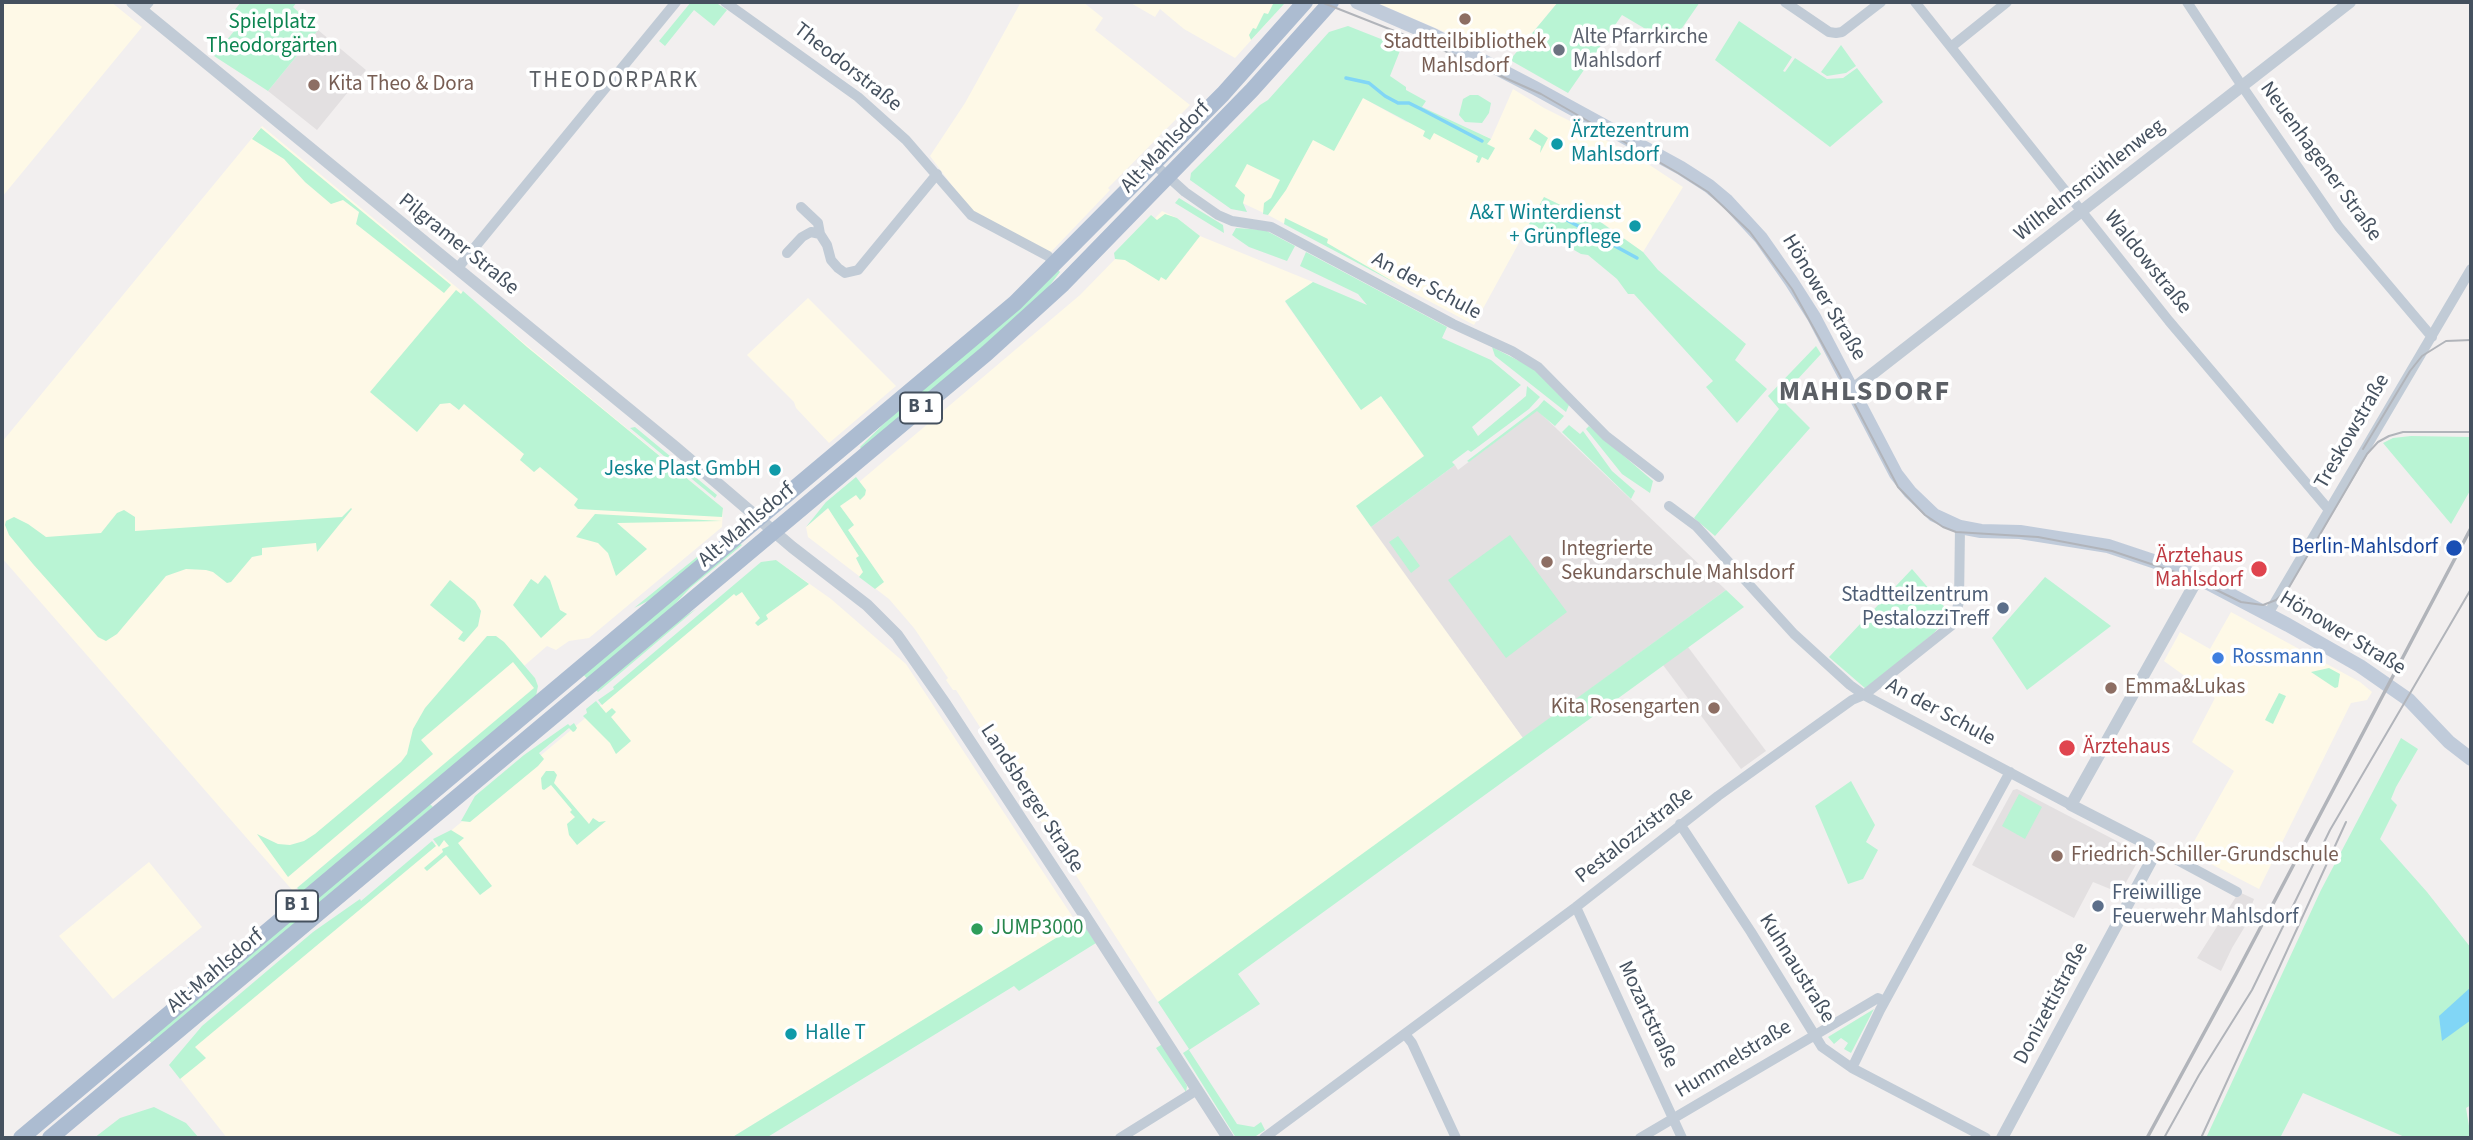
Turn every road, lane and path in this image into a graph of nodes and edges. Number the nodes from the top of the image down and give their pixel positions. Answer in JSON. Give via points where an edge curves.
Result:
{"nodes":[{"id":1,"x":676,"y":2,"type":"edge"},
{"id":2,"x":725,"y":2,"type":"edge"},
{"id":3,"x":1306,"y":2,"type":"edge"},
{"id":4,"x":1331,"y":2,"type":"edge"},
{"id":5,"x":1357,"y":2,"type":"edge"},
{"id":6,"x":1786,"y":2,"type":"edge"},
{"id":7,"x":1881,"y":2,"type":"edge"},
{"id":8,"x":1915,"y":2,"type":"edge"},
{"id":9,"x":2007,"y":2,"type":"edge"},
{"id":10,"x":2187,"y":2,"type":"edge"},
{"id":11,"x":2350,"y":2,"type":"edge"},
{"id":12,"x":141,"y":4,"type":"edge"},
{"id":13,"x":1951,"y":47,"type":"junction"},
{"id":14,"x":2242,"y":86,"type":"junction"},
{"id":15,"x":1154,"y":164,"type":"junction"},
{"id":16,"x":937,"y":174,"type":"junction"},
{"id":17,"x":1167,"y":176,"type":"junction"},
{"id":18,"x":801,"y":207,"type":"dead end"},
{"id":19,"x":2081,"y":212,"type":"junction"},
{"id":20,"x":820,"y":234,"type":"junction"},
{"id":21,"x":787,"y":253,"type":"dead end"},
{"id":22,"x":1055,"y":264,"type":"junction"},
{"id":23,"x":457,"y":269,"type":"junction"},
{"id":24,"x":2471,"y":270,"type":"edge"},
{"id":25,"x":2431,"y":337,"type":"junction"},
{"id":26,"x":1853,"y":389,"type":"junction"},
{"id":27,"x":1659,"y":477,"type":"dead end"},
{"id":28,"x":1669,"y":506,"type":"dead end"},
{"id":29,"x":2329,"y":510,"type":"junction"},
{"id":30,"x":759,"y":518,"type":"junction"},
{"id":31,"x":1960,"y":527,"type":"junction"},
{"id":32,"x":774,"y":531,"type":"junction"},
{"id":33,"x":2198,"y":578,"type":"junction"},
{"id":34,"x":2268,"y":614,"type":"junction"},
{"id":35,"x":1864,"y":695,"type":"junction"},
{"id":36,"x":2471,"y":759,"type":"edge"},
{"id":37,"x":2010,"y":772,"type":"junction"},
{"id":38,"x":2071,"y":804,"type":"junction"},
{"id":39,"x":1680,"y":824,"type":"junction"},
{"id":40,"x":2153,"y":850,"type":"junction"},
{"id":41,"x":2237,"y":892,"type":"dead end"},
{"id":42,"x":1576,"y":907,"type":"junction"},
{"id":43,"x":1885,"y":1001,"type":"junction"},
{"id":44,"x":1405,"y":1034,"type":"junction"},
{"id":45,"x":1814,"y":1035,"type":"junction"},
{"id":46,"x":1852,"y":1068,"type":"junction"},
{"id":47,"x":1197,"y":1090,"type":"junction"},
{"id":48,"x":1673,"y":1119,"type":"junction"},
{"id":49,"x":21,"y":1138,"type":"edge"},
{"id":50,"x":50,"y":1138,"type":"edge"},
{"id":51,"x":1120,"y":1138,"type":"edge"},
{"id":52,"x":1228,"y":1138,"type":"edge"},
{"id":53,"x":1264,"y":1138,"type":"edge"},
{"id":54,"x":1456,"y":1138,"type":"edge"},
{"id":55,"x":1640,"y":1138,"type":"edge"},
{"id":56,"x":1682,"y":1138,"type":"edge"},
{"id":57,"x":1986,"y":1138,"type":"edge"},
{"id":58,"x":2002,"y":1138,"type":"edge"}],
"edges":[{"from":1,"to":23,"type":"street"},
{"from":2,"to":16,"type":"street","name":"Theodorstraße","via":[[858,97]]},
{"from":3,"to":15,"type":"main road","name":"Alt-Mahlsdorf","number":"B 1"},
{"from":4,"to":17,"type":"main road","name":"Alt-Mahlsdorf","number":"B 1"},
{"from":5,"to":26,"type":"main road","name":"Hönower Straße","via":[[1512,75],[1709,186],[1753,228],[1782,267]]},
{"from":6,"to":7,"type":"street","via":[[1836,33]]},
{"from":8,"to":13,"type":"street","name":"Waldowstraße"},
{"from":9,"to":13,"type":"street"},
{"from":10,"to":14,"type":"street","name":"Neuenhagener Straße"},
{"from":11,"to":14,"type":"street","name":"Wilhelmsmühlenweg"},
{"from":12,"to":23,"type":"street","name":"Pilgramer Straße"},
{"from":13,"to":19,"type":"street","name":"Waldowstraße"},
{"from":14,"to":19,"type":"street","name":"Wilhelmsmühlenweg"},
{"from":14,"to":25,"type":"street","name":"Neuenhagener Straße","via":[[2339,227]]},
{"from":15,"to":17,"type":"street","name":"An der Schule"},
{"from":15,"to":22,"type":"main road","name":"Alt-Mahlsdorf","number":"B 1"},
{"from":16,"to":20,"type":"street","via":[[859,270],[845,274],[838,268]]},
{"from":16,"to":22,"type":"street","name":"Theodorstraße","via":[[971,215]]},
{"from":17,"to":27,"type":"street","name":"An der Schule","via":[[1218,215],[1271,227],[1529,361],[1606,436]]},
{"from":17,"to":32,"type":"main road","name":"Alt-Mahlsdorf","number":"B 1","via":[[1054,293]]},
{"from":18,"to":20,"type":"street","via":[[818,223]]},
{"from":19,"to":26,"type":"street","name":"Wilhelmsmühlenweg"},
{"from":19,"to":29,"type":"street","name":"Waldowstraße"},
{"from":20,"to":21,"type":"street","via":[[802,237]]},
{"from":22,"to":30,"type":"main road","name":"Alt-Mahlsdorf","number":"B 1","via":[[1015,303]]},
{"from":23,"to":30,"type":"street","name":"Pilgramer Straße"},
{"from":24,"to":25,"type":"street","name":"Treskowstraße"},
{"from":25,"to":29,"type":"street","name":"Treskowstraße"},
{"from":26,"to":31,"type":"main road","name":"Hönower Straße","via":[[1904,486],[1934,515]]},
{"from":28,"to":35,"type":"street","name":"An der Schule","via":[[1696,526],[1794,634]]},
{"from":29,"to":34,"type":"street","name":"Treskowstraße"},
{"from":30,"to":32,"type":"street","name":"Landsberger Straße"},
{"from":30,"to":49,"type":"main road","name":"Alt-Mahlsdorf","number":"B 1"},
{"from":31,"to":33,"type":"main road","name":"Hönower Straße","via":[[2101,545]]},
{"from":31,"to":35,"type":"street","name":"Pestalozzistraße","via":[[1959,602],[1952,625]]},
{"from":32,"to":47,"type":"street","name":"Landsberger Straße","via":[[867,604],[897,635]]},
{"from":32,"to":50,"type":"main road","name":"Alt-Mahlsdorf","number":"B 1"},
{"from":33,"to":34,"type":"main road","name":"Hönower Straße"},
{"from":33,"to":38,"type":"street"},
{"from":34,"to":36,"type":"main road","name":"Hönower Straße","via":[[2390,686]]},
{"from":35,"to":37,"type":"street","name":"An der Schule"},
{"from":35,"to":39,"type":"street","name":"Pestalozzistraße","via":[[1852,699]]},
{"from":37,"to":38,"type":"street","name":"An der Schule"},
{"from":37,"to":43,"type":"street"},
{"from":38,"to":40,"type":"street","name":"An der Schule"},
{"from":39,"to":42,"type":"street","name":"Pestalozzistraße"},
{"from":39,"to":45,"type":"street","name":"Kuhnaustraße"},
{"from":40,"to":41,"type":"street","name":"An der Schule"},
{"from":40,"to":58,"type":"street","name":"Donizettistraße"},
{"from":42,"to":44,"type":"street","name":"Pestalozzistraße"},
{"from":42,"to":48,"type":"street","name":"Mozartstraße"},
{"from":43,"to":45,"type":"street","name":"Hummelstraße","via":[[1878,998]]},
{"from":43,"to":46,"type":"street"},
{"from":44,"to":53,"type":"street","name":"Pestalozzistraße"},
{"from":44,"to":54,"type":"street"},
{"from":45,"to":46,"type":"street","name":"Kuhnaustraße","via":[[1822,1047]]},
{"from":45,"to":48,"type":"street","name":"Hummelstraße"},
{"from":46,"to":57,"type":"street","name":"Kuhnaustraße"},
{"from":47,"to":51,"type":"street"},
{"from":47,"to":52,"type":"street","name":"Landsberger Straße"},
{"from":48,"to":55,"type":"street","name":"Hummelstraße"},
{"from":48,"to":56,"type":"street","name":"Mozartstraße"}]}
